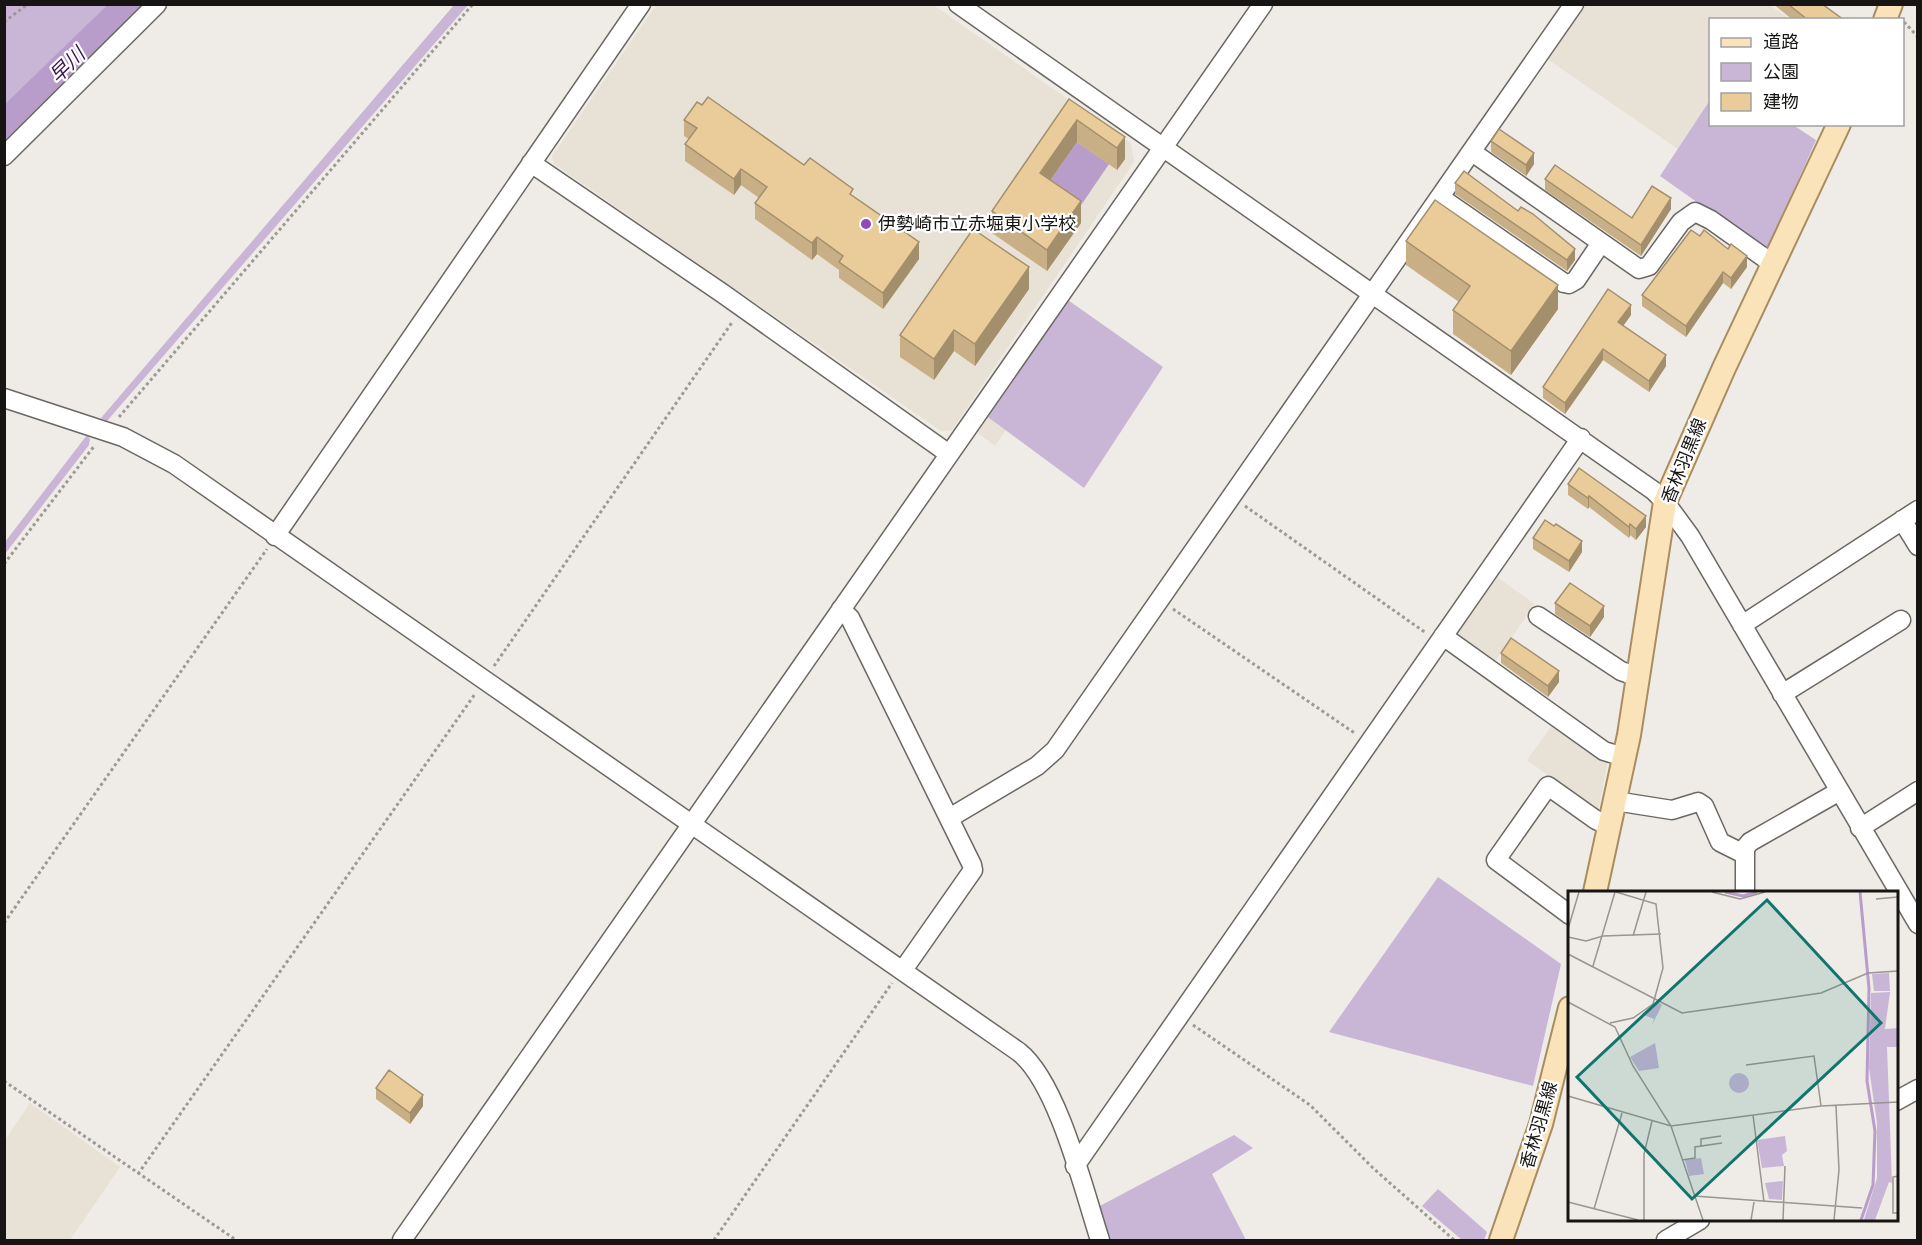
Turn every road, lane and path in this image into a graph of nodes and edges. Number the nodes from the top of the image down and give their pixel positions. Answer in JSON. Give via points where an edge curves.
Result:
{"nodes":[{"id":1,"x":28,"y":4,"type":"edge"},
{"id":2,"x":157,"y":4,"type":"edge"},
{"id":3,"x":473,"y":4,"type":"edge"},
{"id":4,"x":641,"y":4,"type":"edge"},
{"id":5,"x":958,"y":4,"type":"edge"},
{"id":6,"x":1263,"y":4,"type":"edge"},
{"id":7,"x":1574,"y":4,"type":"edge"},
{"id":8,"x":4,"y":22,"type":"edge"},
{"id":9,"x":1904,"y":24,"type":"edge"},
{"id":10,"x":1917,"y":38,"type":"edge"},
{"id":11,"x":1838,"y":126,"type":"edge"},
{"id":12,"x":1162,"y":148,"type":"junction"},
{"id":13,"x":1472,"y":152,"type":"junction"},
{"id":14,"x":4,"y":156,"type":"edge"},
{"id":15,"x":531,"y":164,"type":"junction"},
{"id":16,"x":1441,"y":198,"type":"junction"},
{"id":17,"x":1601,"y":243,"type":"junction"},
{"id":18,"x":1773,"y":264,"type":"junction"},
{"id":19,"x":1372,"y":292,"type":"junction"},
{"id":20,"x":742,"y":308,"type":"junction"},
{"id":21,"x":4,"y":398,"type":"edge"},
{"id":22,"x":107,"y":431,"type":"junction"},
{"id":23,"x":1581,"y":438,"type":"junction"},
{"id":24,"x":949,"y":454,"type":"junction"},
{"id":25,"x":1231,"y":496,"type":"junction"},
{"id":26,"x":1665,"y":502,"type":"junction"},
{"id":27,"x":1917,"y":510,"type":"edge"},
{"id":28,"x":1902,"y":520,"type":"junction"},
{"id":29,"x":276,"y":536,"type":"junction"},
{"id":30,"x":1917,"y":546,"type":"edge"},
{"id":31,"x":4,"y":564,"type":"edge"},
{"id":32,"x":1159,"y":600,"type":"junction"},
{"id":33,"x":841,"y":609,"type":"junction"},
{"id":34,"x":1538,"y":616,"type":"dead end"},
{"id":35,"x":1901,"y":620,"type":"dead end"},
{"id":36,"x":1742,"y":625,"type":"junction"},
{"id":37,"x":1441,"y":639,"type":"junction"},
{"id":38,"x":1638,"y":677,"type":"junction"},
{"id":39,"x":484,"y":681,"type":"junction"},
{"id":40,"x":1782,"y":694,"type":"junction"},
{"id":41,"x":1369,"y":743,"type":"junction"},
{"id":42,"x":1624,"y":757,"type":"junction"},
{"id":43,"x":1917,"y":791,"type":"edge"},
{"id":44,"x":1838,"y":792,"type":"junction"},
{"id":45,"x":1615,"y":801,"type":"junction"},
{"id":46,"x":951,"y":817,"type":"junction"},
{"id":47,"x":690,"y":825,"type":"junction"},
{"id":48,"x":1610,"y":826,"type":"junction"},
{"id":49,"x":1860,"y":828,"type":"junction"},
{"id":50,"x":1744,"y":854,"type":"junction"},
{"id":51,"x":1595,"y":891,"type":"edge"},
{"id":52,"x":1745,"y":891,"type":"edge"},
{"id":53,"x":1897,"y":891,"type":"edge"},
{"id":54,"x":1898,"y":892,"type":"edge"},
{"id":55,"x":1568,"y":914,"type":"edge"},
{"id":56,"x":4,"y":923,"type":"edge"},
{"id":57,"x":1917,"y":924,"type":"edge"},
{"id":58,"x":903,"y":970,"type":"junction"},
{"id":59,"x":1179,"y":1016,"type":"junction"},
{"id":60,"x":1568,"y":1017,"type":"edge"},
{"id":61,"x":4,"y":1081,"type":"edge"},
{"id":62,"x":1917,"y":1089,"type":"edge"},
{"id":63,"x":1898,"y":1100,"type":"edge"},
{"id":64,"x":1075,"y":1166,"type":"junction"},
{"id":65,"x":138,"y":1174,"type":"junction"},
{"id":66,"x":1699,"y":1221,"type":"edge"},
{"id":67,"x":1687,"y":1235,"type":"edge"},
{"id":68,"x":236,"y":1240,"type":"edge"},
{"id":69,"x":402,"y":1240,"type":"edge"},
{"id":70,"x":714,"y":1240,"type":"edge"},
{"id":71,"x":1100,"y":1240,"type":"edge"},
{"id":72,"x":1454,"y":1240,"type":"edge"},
{"id":73,"x":1501,"y":1240,"type":"edge"},
{"id":74,"x":1665,"y":1240,"type":"edge"}],
"edges":[{"from":1,"to":8,"type":"path"},
{"from":2,"to":14,"type":"street"},
{"from":3,"to":22,"type":"path"},
{"from":4,"to":15,"type":"street"},
{"from":5,"to":12,"type":"street"},
{"from":6,"to":12,"type":"street"},
{"from":7,"to":13,"type":"street"},
{"from":9,"to":10,"type":"path"},
{"from":11,"to":18,"type":"main road","name":"香林羽黒線"},
{"from":12,"to":19,"type":"street"},
{"from":12,"to":24,"type":"street"},
{"from":13,"to":16,"type":"street"},
{"from":13,"to":17,"type":"street"},
{"from":15,"to":20,"type":"street"},
{"from":15,"to":29,"type":"street"},
{"from":16,"to":17,"type":"street","via":[[1564,283],[1576,280]]},
{"from":16,"to":19,"type":"street"},
{"from":17,"to":18,"type":"street","via":[[1638,269],[1646,269],[1681,222],[1695,212]]},
{"from":18,"to":26,"type":"main road","name":"香林羽黒線"},
{"from":19,"to":23,"type":"street"},
{"from":19,"to":25,"type":"street"},
{"from":20,"to":24,"type":"street"},
{"from":20,"to":39,"type":"path"},
{"from":21,"to":22,"type":"street"},
{"from":22,"to":29,"type":"street","via":[[174,464]]},
{"from":22,"to":31,"type":"path"},
{"from":23,"to":26,"type":"street"},
{"from":23,"to":37,"type":"street"},
{"from":24,"to":33,"type":"street"},
{"from":25,"to":32,"type":"street"},
{"from":25,"to":37,"type":"path"},
{"from":26,"to":36,"type":"street","via":[[1690,536]]},
{"from":26,"to":38,"type":"main road","name":"香林羽黒線"},
{"from":27,"to":28,"type":"street"},
{"from":28,"to":30,"type":"street"},
{"from":28,"to":36,"type":"street"},
{"from":29,"to":39,"type":"street"},
{"from":29,"to":56,"type":"path"},
{"from":32,"to":41,"type":"path"},
{"from":32,"to":46,"type":"street","via":[[1055,750],[1037,766]]},
{"from":33,"to":46,"type":"street","via":[[850,618]]},
{"from":33,"to":47,"type":"street"},
{"from":34,"to":38,"type":"street","via":[[1621,671]]},
{"from":35,"to":40,"type":"street"},
{"from":36,"to":40,"type":"street"},
{"from":37,"to":41,"type":"street"},
{"from":37,"to":42,"type":"street","via":[[1604,751]]},
{"from":38,"to":42,"type":"main road","name":"香林羽黒線"},
{"from":39,"to":47,"type":"street"},
{"from":39,"to":65,"type":"path"},
{"from":40,"to":44,"type":"street"},
{"from":41,"to":59,"type":"street"},
{"from":42,"to":45,"type":"main road","name":"香林羽黒線"},
{"from":43,"to":49,"type":"street"},
{"from":44,"to":49,"type":"street"},
{"from":44,"to":50,"type":"street","via":[[1750,842]]},
{"from":45,"to":48,"type":"main road","name":"香林羽黒線"},
{"from":45,"to":50,"type":"street","via":[[1672,810],[1698,802],[1704,806],[1720,842]]},
{"from":46,"to":58,"type":"street","via":[[973,870]]},
{"from":47,"to":58,"type":"street"},
{"from":47,"to":69,"type":"street"},
{"from":48,"to":51,"type":"main road","name":"香林羽黒線"},
{"from":48,"to":55,"type":"street","via":[[1548,786],[1496,860]]},
{"from":49,"to":53,"type":"street"},
{"from":50,"to":52,"type":"street"},
{"from":54,"to":57,"type":"street"},
{"from":58,"to":64,"type":"street","via":[[1030,1061],[1050,1093]]},
{"from":58,"to":70,"type":"path"},
{"from":59,"to":64,"type":"street"},
{"from":59,"to":72,"type":"path","via":[[1310,1105]]},
{"from":60,"to":73,"type":"main road","name":"香林羽黒線","via":[[1541,1124]]},
{"from":61,"to":65,"type":"path"},
{"from":62,"to":63,"type":"street"},
{"from":64,"to":71,"type":"street"},
{"from":65,"to":68,"type":"path"},
{"from":66,"to":67,"type":"street"},
{"from":67,"to":74,"type":"street"}]}
